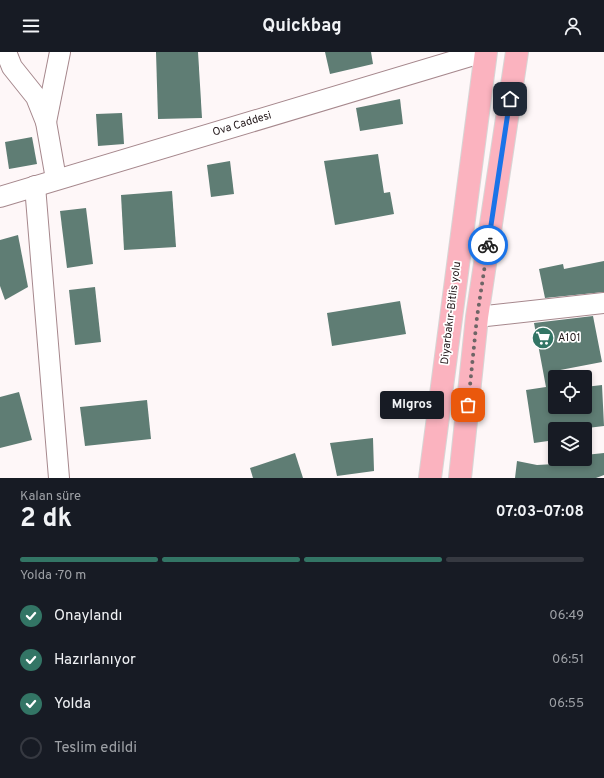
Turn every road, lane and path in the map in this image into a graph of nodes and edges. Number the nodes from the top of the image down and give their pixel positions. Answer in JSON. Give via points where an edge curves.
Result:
{"nodes":[{"id":1,"x":6,"y":52,"type":"edge"},
{"id":2,"x":60,"y":52,"type":"edge"},
{"id":3,"x":485,"y":52,"type":"edge"},
{"id":4,"x":517,"y":52,"type":"edge"},
{"id":5,"x":46,"y":122,"type":"junction"},
{"id":6,"x":56,"y":179,"type":"junction"},
{"id":7,"x":35,"y":186,"type":"junction"},
{"id":8,"x":0,"y":197,"type":"edge"},
{"id":9,"x":604,"y":303,"type":"edge"},
{"id":10,"x":477,"y":317,"type":"junction"},
{"id":11,"x":59,"y":478,"type":"edge"},
{"id":12,"x":430,"y":478,"type":"edge"},
{"id":13,"x":460,"y":478,"type":"edge"}],
"edges":[{"from":1,"to":5,"type":"street","via":[[12,67],[36,97]]},
{"from":2,"to":5,"type":"street"},
{"from":3,"to":6,"type":"street","name":"Ova Caddesi"},
{"from":3,"to":12,"type":"highway","name":"Diyarbakır-Bitlis yolu"},
{"from":4,"to":10,"type":"highway"},
{"from":5,"to":6,"type":"street"},
{"from":6,"to":7,"type":"street","name":"Ova Caddesi"},
{"from":7,"to":8,"type":"street","name":"Ova Caddesi"},
{"from":7,"to":11,"type":"street"},
{"from":9,"to":10,"type":"street"},
{"from":10,"to":13,"type":"highway"}]}
